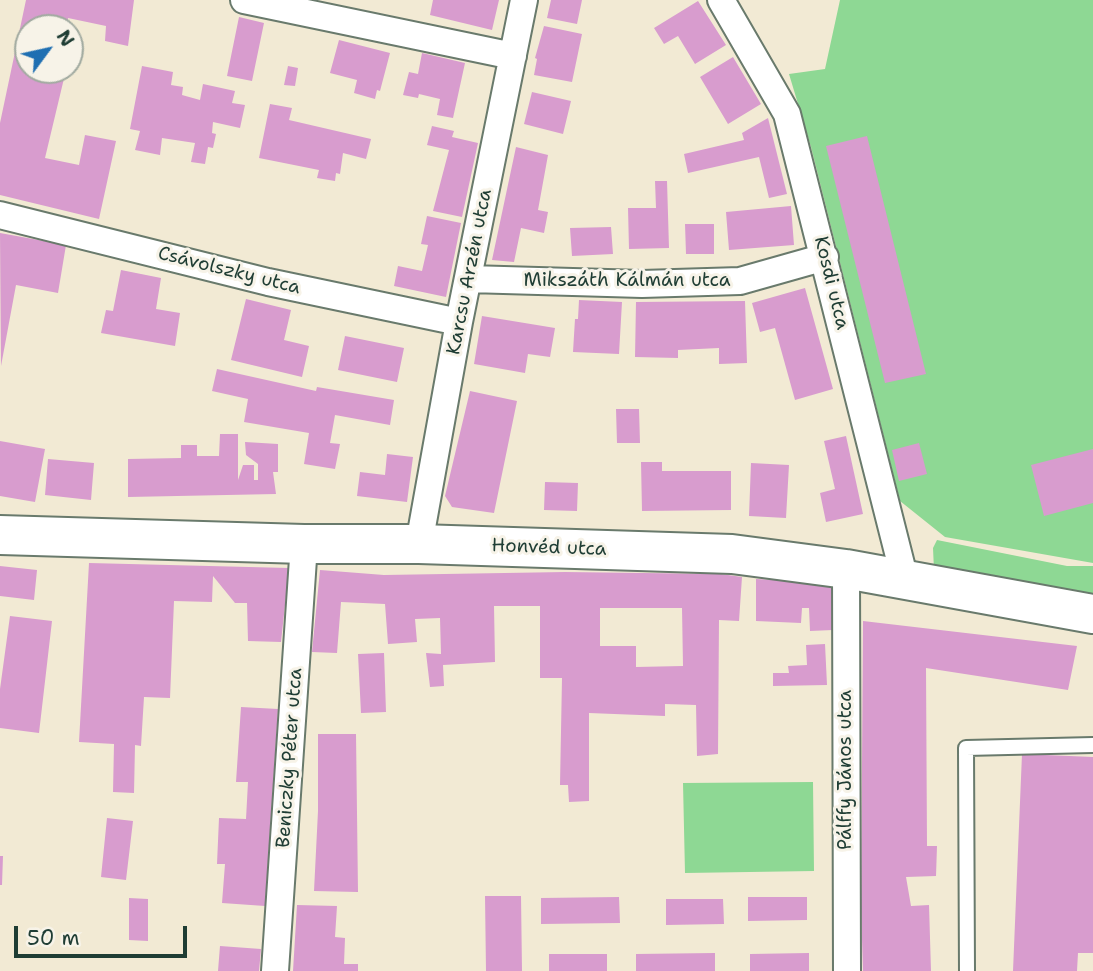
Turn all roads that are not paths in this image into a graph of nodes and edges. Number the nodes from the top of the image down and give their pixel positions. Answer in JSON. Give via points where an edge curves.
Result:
{"nodes":[{"id":1,"x":244,"y":0,"type":"edge"},
{"id":2,"x":524,"y":0,"type":"edge"},
{"id":3,"x":721,"y":0,"type":"edge"},
{"id":4,"x":513,"y":56,"type":"junction"},
{"id":5,"x":0,"y":215,"type":"edge"},
{"id":6,"x":825,"y":257,"type":"junction"},
{"id":7,"x":468,"y":279,"type":"junction"},
{"id":8,"x":459,"y":322,"type":"junction"},
{"id":9,"x":0,"y":535,"type":"edge"},
{"id":10,"x":304,"y":544,"type":"junction"},
{"id":11,"x":419,"y":544,"type":"junction"},
{"id":12,"x":846,"y":569,"type":"junction"},
{"id":13,"x":905,"y":580,"type":"junction"},
{"id":14,"x":1093,"y":614,"type":"edge"},
{"id":15,"x":1092,"y":742,"type":"edge"},
{"id":16,"x":275,"y":971,"type":"edge"},
{"id":17,"x":847,"y":971,"type":"edge"},
{"id":18,"x":967,"y":971,"type":"edge"}],
"edges":[{"from":1,"to":4,"type":"street"},
{"from":2,"to":4,"type":"street","name":"Karcsu Arzén utca"},
{"from":3,"to":6,"type":"street","name":"Kosdi utca","via":[[787,114]]},
{"from":4,"to":7,"type":"street","name":"Karcsu Arzén utca"},
{"from":5,"to":8,"type":"street","name":"Csávolszky utca","via":[[268,282]]},
{"from":6,"to":7,"type":"street","name":"Mikszáth Kálmán utca","via":[[740,281],[642,284]]},
{"from":6,"to":13,"type":"street","name":"Kosdi utca"},
{"from":7,"to":8,"type":"street","name":"Karcsu Arzén utca"},
{"from":8,"to":11,"type":"street","name":"Karcsu Arzén utca"},
{"from":9,"to":10,"type":"street","name":"Honvéd utca"},
{"from":10,"to":11,"type":"street","name":"Honvéd utca"},
{"from":10,"to":16,"type":"street","name":"Beniczky Péter utca"},
{"from":11,"to":12,"type":"street","name":"Honvéd utca","via":[[732,554]]},
{"from":12,"to":13,"type":"street","name":"Honvéd utca"},
{"from":12,"to":17,"type":"street","name":"Pálffy János utca"},
{"from":13,"to":14,"type":"street","name":"Honvéd utca"},
{"from":15,"to":18,"type":"lane","via":[[966,748]]}]}
